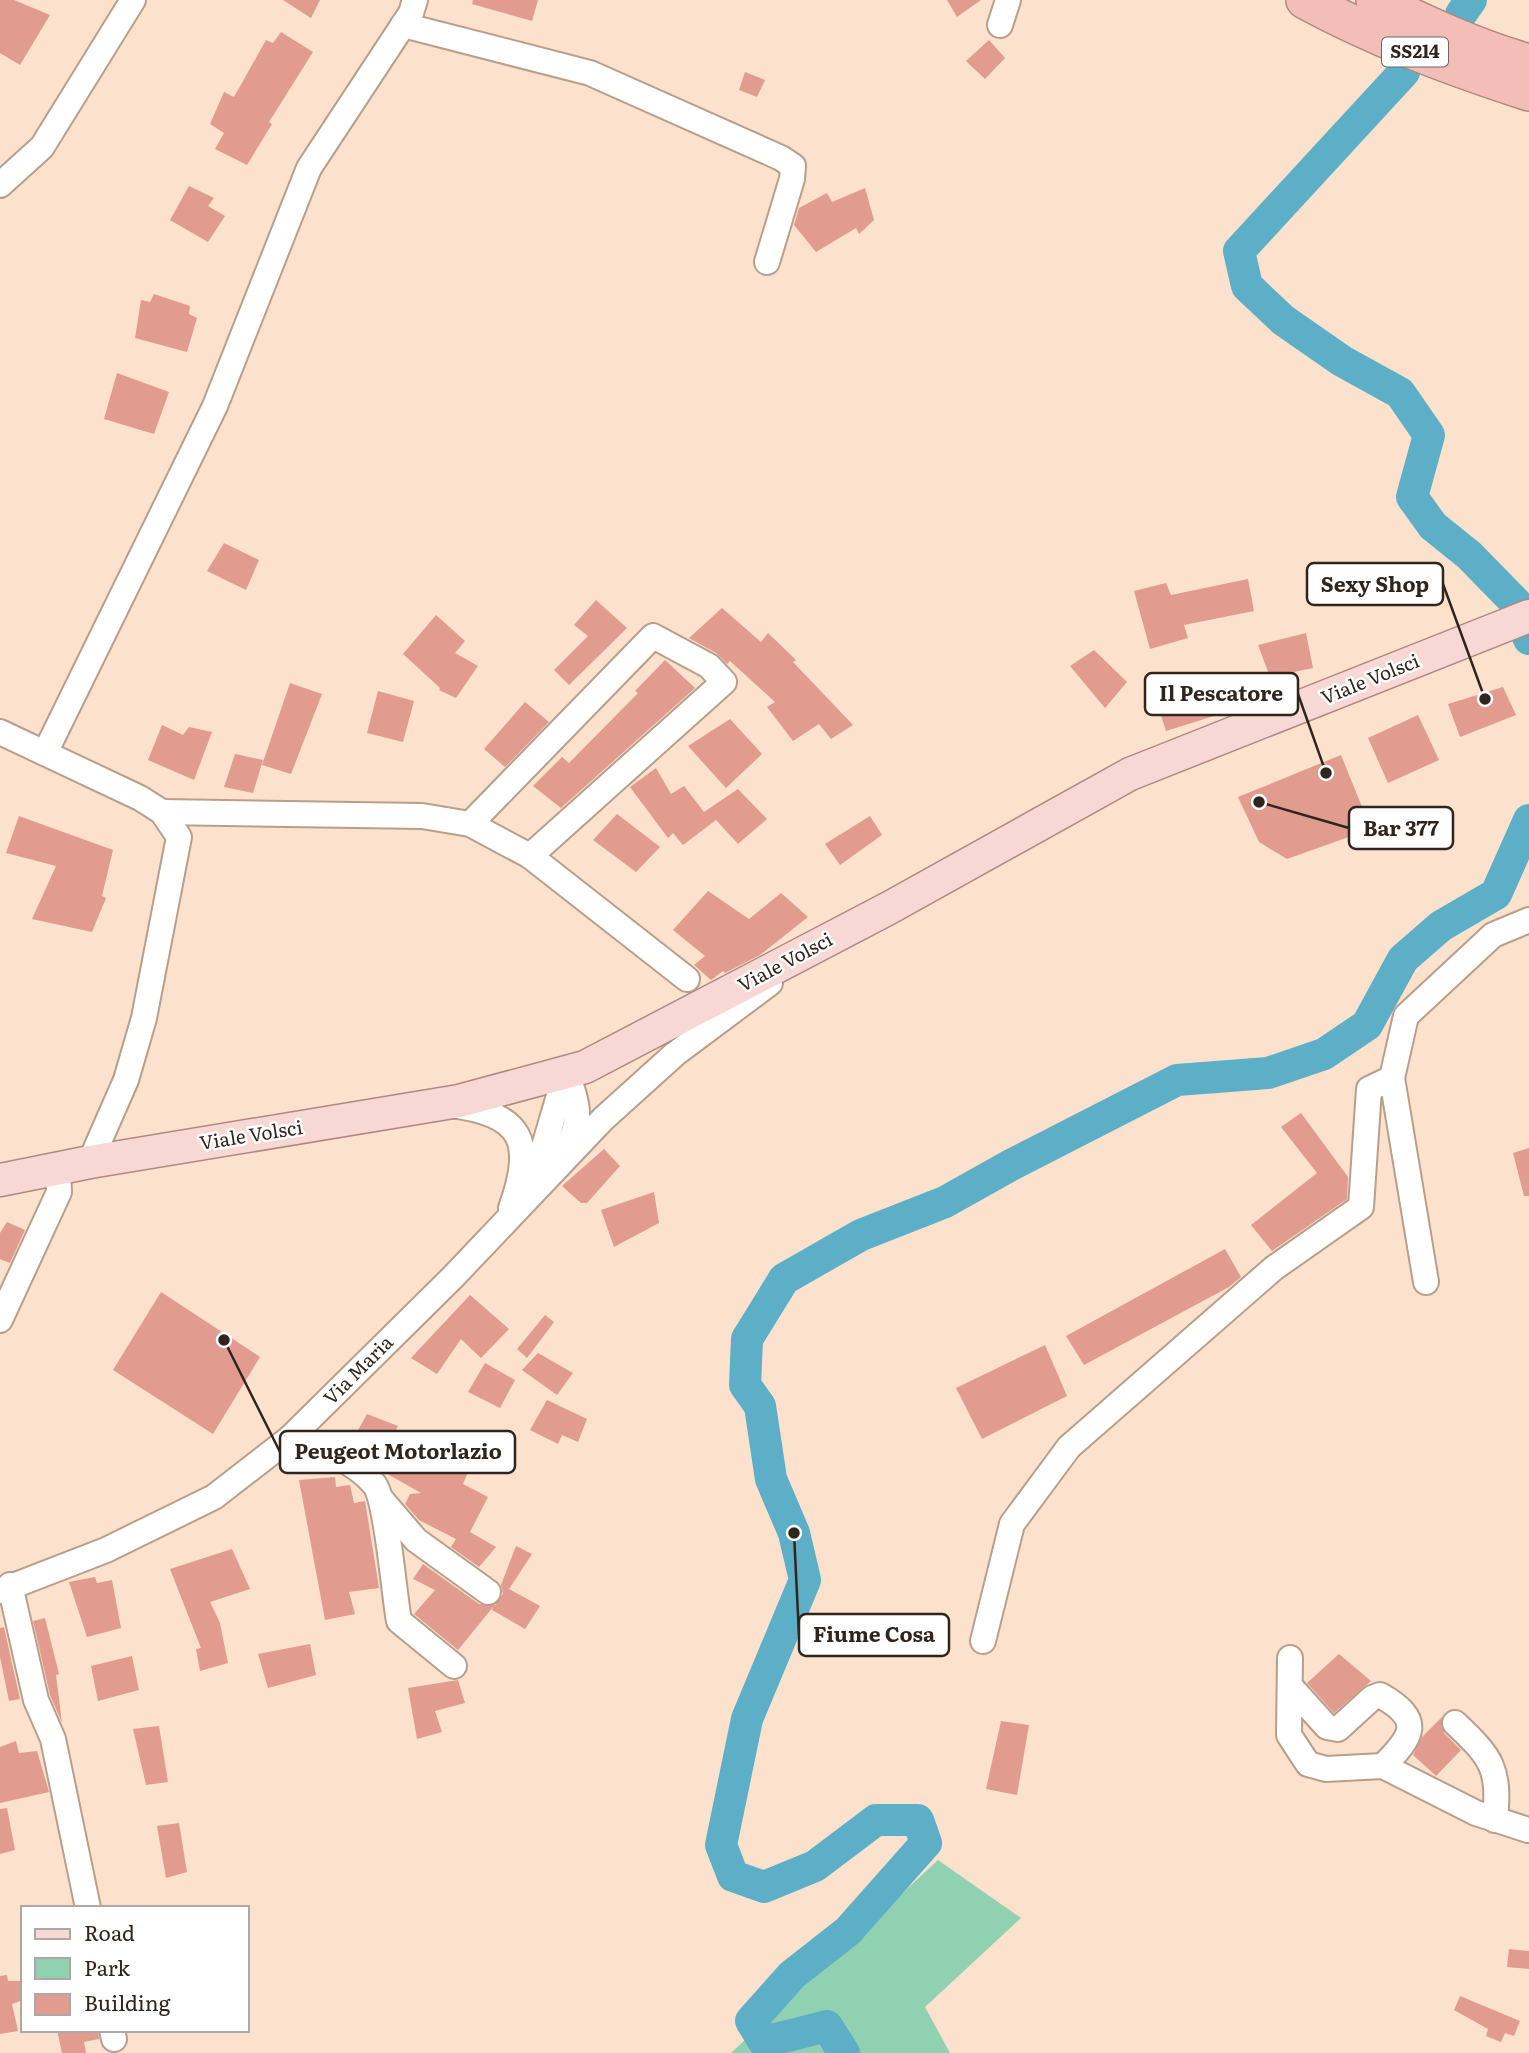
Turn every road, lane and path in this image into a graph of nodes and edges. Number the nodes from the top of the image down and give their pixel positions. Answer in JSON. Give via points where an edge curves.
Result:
{"nodes":[{"id":1,"x":133,"y":0,"type":"edge"},
{"id":2,"x":415,"y":0,"type":"edge"},
{"id":3,"x":1008,"y":0,"type":"edge"},
{"id":4,"x":1306,"y":0,"type":"edge"},
{"id":5,"x":1375,"y":0,"type":"edge"},
{"id":6,"x":403,"y":25,"type":"junction"},
{"id":7,"x":1000,"y":25,"type":"dead end"},
{"id":8,"x":1529,"y":63,"type":"edge"},
{"id":9,"x":1529,"y":92,"type":"edge"},
{"id":10,"x":0,"y":185,"type":"edge"},
{"id":11,"x":767,"y":262,"type":"dead end"},
{"id":12,"x":1529,"y":616,"type":"edge"},
{"id":13,"x":3,"y":741,"type":"edge"},
{"id":14,"x":45,"y":753,"type":"junction"},
{"id":15,"x":162,"y":812,"type":"junction"},
{"id":16,"x":470,"y":824,"type":"junction"},
{"id":17,"x":530,"y":856,"type":"junction"},
{"id":18,"x":1529,"y":920,"type":"edge"},
{"id":19,"x":819,"y":945,"type":"junction"},
{"id":20,"x":687,"y":979,"type":"dead end"},
{"id":21,"x":566,"y":1073,"type":"junction"},
{"id":22,"x":1392,"y":1077,"type":"junction"},
{"id":23,"x":440,"y":1104,"type":"junction"},
{"id":24,"x":90,"y":1162,"type":"junction"},
{"id":25,"x":58,"y":1168,"type":"junction"},
{"id":26,"x":550,"y":1173,"type":"junction"},
{"id":27,"x":0,"y":1180,"type":"edge"},
{"id":28,"x":508,"y":1215,"type":"junction"},
{"id":29,"x":1426,"y":1282,"type":"dead end"},
{"id":30,"x":0,"y":1320,"type":"edge"},
{"id":31,"x":290,"y":1438,"type":"junction"},
{"id":32,"x":379,"y":1496,"type":"junction"},
{"id":33,"x":5,"y":1588,"type":"edge"},
{"id":34,"x":488,"y":1592,"type":"dead end"},
{"id":35,"x":983,"y":1641,"type":"dead end"},
{"id":36,"x":1290,"y":1658,"type":"dead end"},
{"id":37,"x":454,"y":1666,"type":"dead end"},
{"id":38,"x":1290,"y":1686,"type":"junction"},
{"id":39,"x":1455,"y":1723,"type":"dead end"},
{"id":40,"x":1383,"y":1766,"type":"junction"},
{"id":41,"x":1529,"y":1812,"type":"edge"},
{"id":42,"x":1494,"y":1819,"type":"junction"},
{"id":43,"x":1529,"y":1833,"type":"edge"},
{"id":44,"x":88,"y":1906,"type":"edge"}],
"edges":[{"from":1,"to":10,"type":"street","via":[[42,147]]},
{"from":2,"to":6,"type":"street"},
{"from":3,"to":7,"type":"street"},
{"from":4,"to":9,"type":"highway","number":"SS214","via":[[1422,56]]},
{"from":5,"to":8,"type":"highway","number":"SS214","via":[[1429,26]]},
{"from":6,"to":11,"type":"street","via":[[590,73],[781,158],[793,166],[792,179]]},
{"from":6,"to":14,"type":"street","via":[[309,168],[215,406]]},
{"from":12,"to":19,"type":"main road","name":"Viale Volsci","via":[[1130,774]]},
{"from":13,"to":14,"type":"street"},
{"from":14,"to":15,"type":"street"},
{"from":15,"to":16,"type":"street","via":[[422,816]]},
{"from":15,"to":24,"type":"street","via":[[179,837],[144,1018],[126,1080]]},
{"from":16,"to":17,"type":"street"},
{"from":16,"to":17,"type":"street","via":[[653,636],[709,667],[724,682]]},
{"from":17,"to":20,"type":"street"},
{"from":18,"to":22,"type":"street","via":[[1493,936],[1406,1016]]},
{"from":19,"to":21,"type":"main road","name":"Viale Volsci","via":[[585,1068]]},
{"from":19,"to":26,"type":"street","via":[[675,1054]]},
{"from":21,"to":23,"type":"main road","name":"Viale Volsci"},
{"from":21,"to":26,"type":"street","via":[[578,1103],[577,1124]]},
{"from":21,"to":28,"type":"street","via":[[541,1157]]},
{"from":22,"to":29,"type":"street"},
{"from":22,"to":35,"type":"street","via":[[1368,1089],[1362,1207],[1273,1268],[1069,1447],[1012,1524]]},
{"from":23,"to":24,"type":"main road","name":"Viale Volsci"},
{"from":23,"to":28,"type":"street","via":[[494,1114],[517,1132],[523,1146],[522,1179]]},
{"from":24,"to":25,"type":"main road","name":"Viale Volsci"},
{"from":25,"to":27,"type":"main road","name":"Viale Volsci"},
{"from":25,"to":30,"type":"street","via":[[59,1192]]},
{"from":26,"to":28,"type":"street"},
{"from":28,"to":31,"type":"street","name":"Via Maria"},
{"from":31,"to":32,"type":"street","via":[[322,1448],[350,1465],[375,1485]]},
{"from":31,"to":33,"type":"street","name":"Via Maria","via":[[214,1497],[106,1550]]},
{"from":32,"to":34,"type":"street","via":[[416,1540]]},
{"from":32,"to":37,"type":"street","via":[[399,1621]]},
{"from":33,"to":44,"type":"street","via":[[36,1700],[53,1739]]},
{"from":36,"to":38,"type":"street"},
{"from":38,"to":40,"type":"street","via":[[1289,1735],[1308,1764],[1326,1769]]},
{"from":38,"to":40,"type":"street","via":[[1327,1727],[1338,1729],[1372,1698],[1381,1695],[1392,1701],[1409,1717],[1411,1727],[1407,1742]]},
{"from":39,"to":42,"type":"street","via":[[1485,1752],[1496,1771]]},
{"from":40,"to":42,"type":"street"},
{"from":41,"to":43,"type":"street"},
{"from":42,"to":43,"type":"street"}]}
